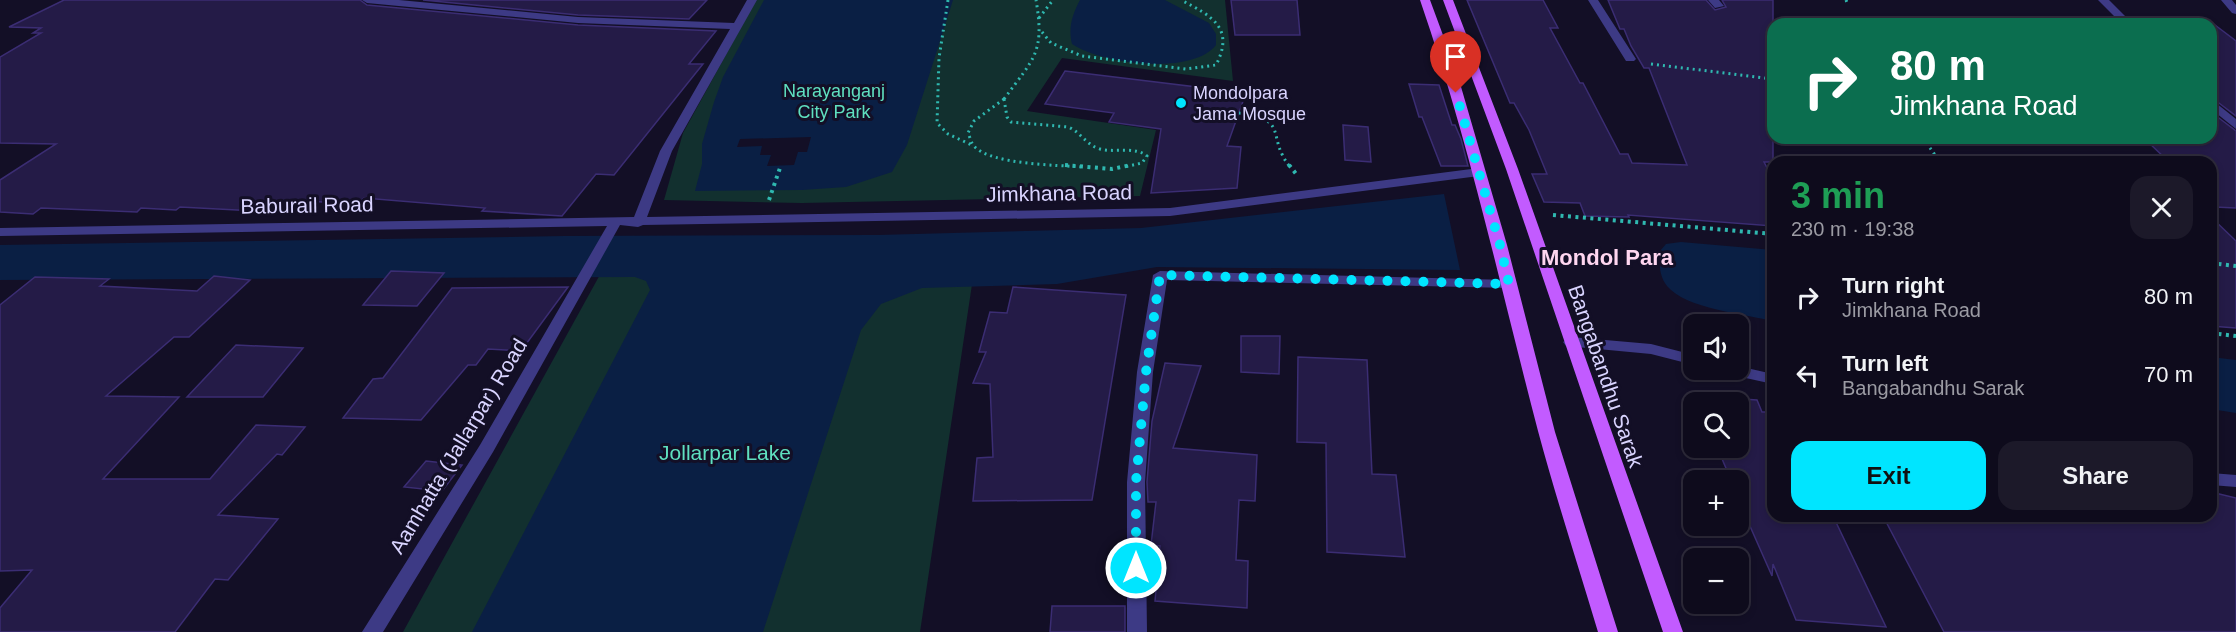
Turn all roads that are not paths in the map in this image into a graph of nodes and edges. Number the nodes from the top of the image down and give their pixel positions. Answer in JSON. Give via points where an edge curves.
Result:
{"nodes":[{"id":1,"x":367,"y":0,"type":"edge"},
{"id":2,"x":753,"y":0,"type":"edge"},
{"id":3,"x":1425,"y":0,"type":"edge"},
{"id":4,"x":1448,"y":0,"type":"edge"},
{"id":5,"x":1593,"y":0,"type":"edge"},
{"id":6,"x":2103,"y":0,"type":"edge"},
{"id":7,"x":2226,"y":0,"type":"edge"},
{"id":8,"x":2236,"y":11,"type":"edge"},
{"id":9,"x":2122,"y":18,"type":"edge"},
{"id":10,"x":739,"y":26,"type":"junction"},
{"id":11,"x":1630,"y":58,"type":"road end"},
{"id":12,"x":2217,"y":108,"type":"edge"},
{"id":13,"x":2236,"y":125,"type":"edge"},
{"id":14,"x":1479,"y":172,"type":"junction"},
{"id":15,"x":638,"y":223,"type":"junction"},
{"id":16,"x":613,"y":227,"type":"junction"},
{"id":17,"x":0,"y":232,"type":"edge"},
{"id":18,"x":1509,"y":284,"type":"junction"},
{"id":19,"x":1572,"y":342,"type":"junction"},
{"id":20,"x":1683,"y":357,"type":"edge"},
{"id":21,"x":1749,"y":373,"type":"edge"},
{"id":22,"x":1767,"y":378,"type":"edge"},
{"id":23,"x":2217,"y":480,"type":"edge"},
{"id":24,"x":2236,"y":482,"type":"edge"},
{"id":25,"x":372,"y":632,"type":"edge"},
{"id":26,"x":1137,"y":632,"type":"edge"},
{"id":27,"x":1608,"y":632,"type":"edge"},
{"id":28,"x":1673,"y":632,"type":"edge"}],
"edges":[{"from":1,"to":10,"type":"street","via":[[578,20]]},
{"from":2,"to":10,"type":"street"},
{"from":3,"to":14,"type":"main road"},
{"from":4,"to":19,"type":"main road","name":"Bangabandhu Sarak"},
{"from":5,"to":11,"type":"street"},
{"from":6,"to":9,"type":"street"},
{"from":7,"to":8,"type":"street"},
{"from":10,"to":15,"type":"street","via":[[666,151]]},
{"from":12,"to":13,"type":"street"},
{"from":14,"to":15,"type":"street","name":"Jimkhana Road","via":[[1170,212]]},
{"from":14,"to":18,"type":"main road"},
{"from":15,"to":16,"type":"street","name":"Baburail Road"},
{"from":16,"to":17,"type":"street","name":"Baburail Road"},
{"from":16,"to":25,"type":"street","name":"Aamhatta (Jallarpar) Road","via":[[487,448]]},
{"from":18,"to":26,"type":"street","via":[[1160,275],[1136,482]]},
{"from":18,"to":27,"type":"main road","via":[[1547,432]]},
{"from":19,"to":20,"type":"street","via":[[1652,349]]},
{"from":19,"to":28,"type":"main road","name":"Bangabandhu Sarak"},
{"from":21,"to":22,"type":"street"},
{"from":23,"to":24,"type":"street"}]}
